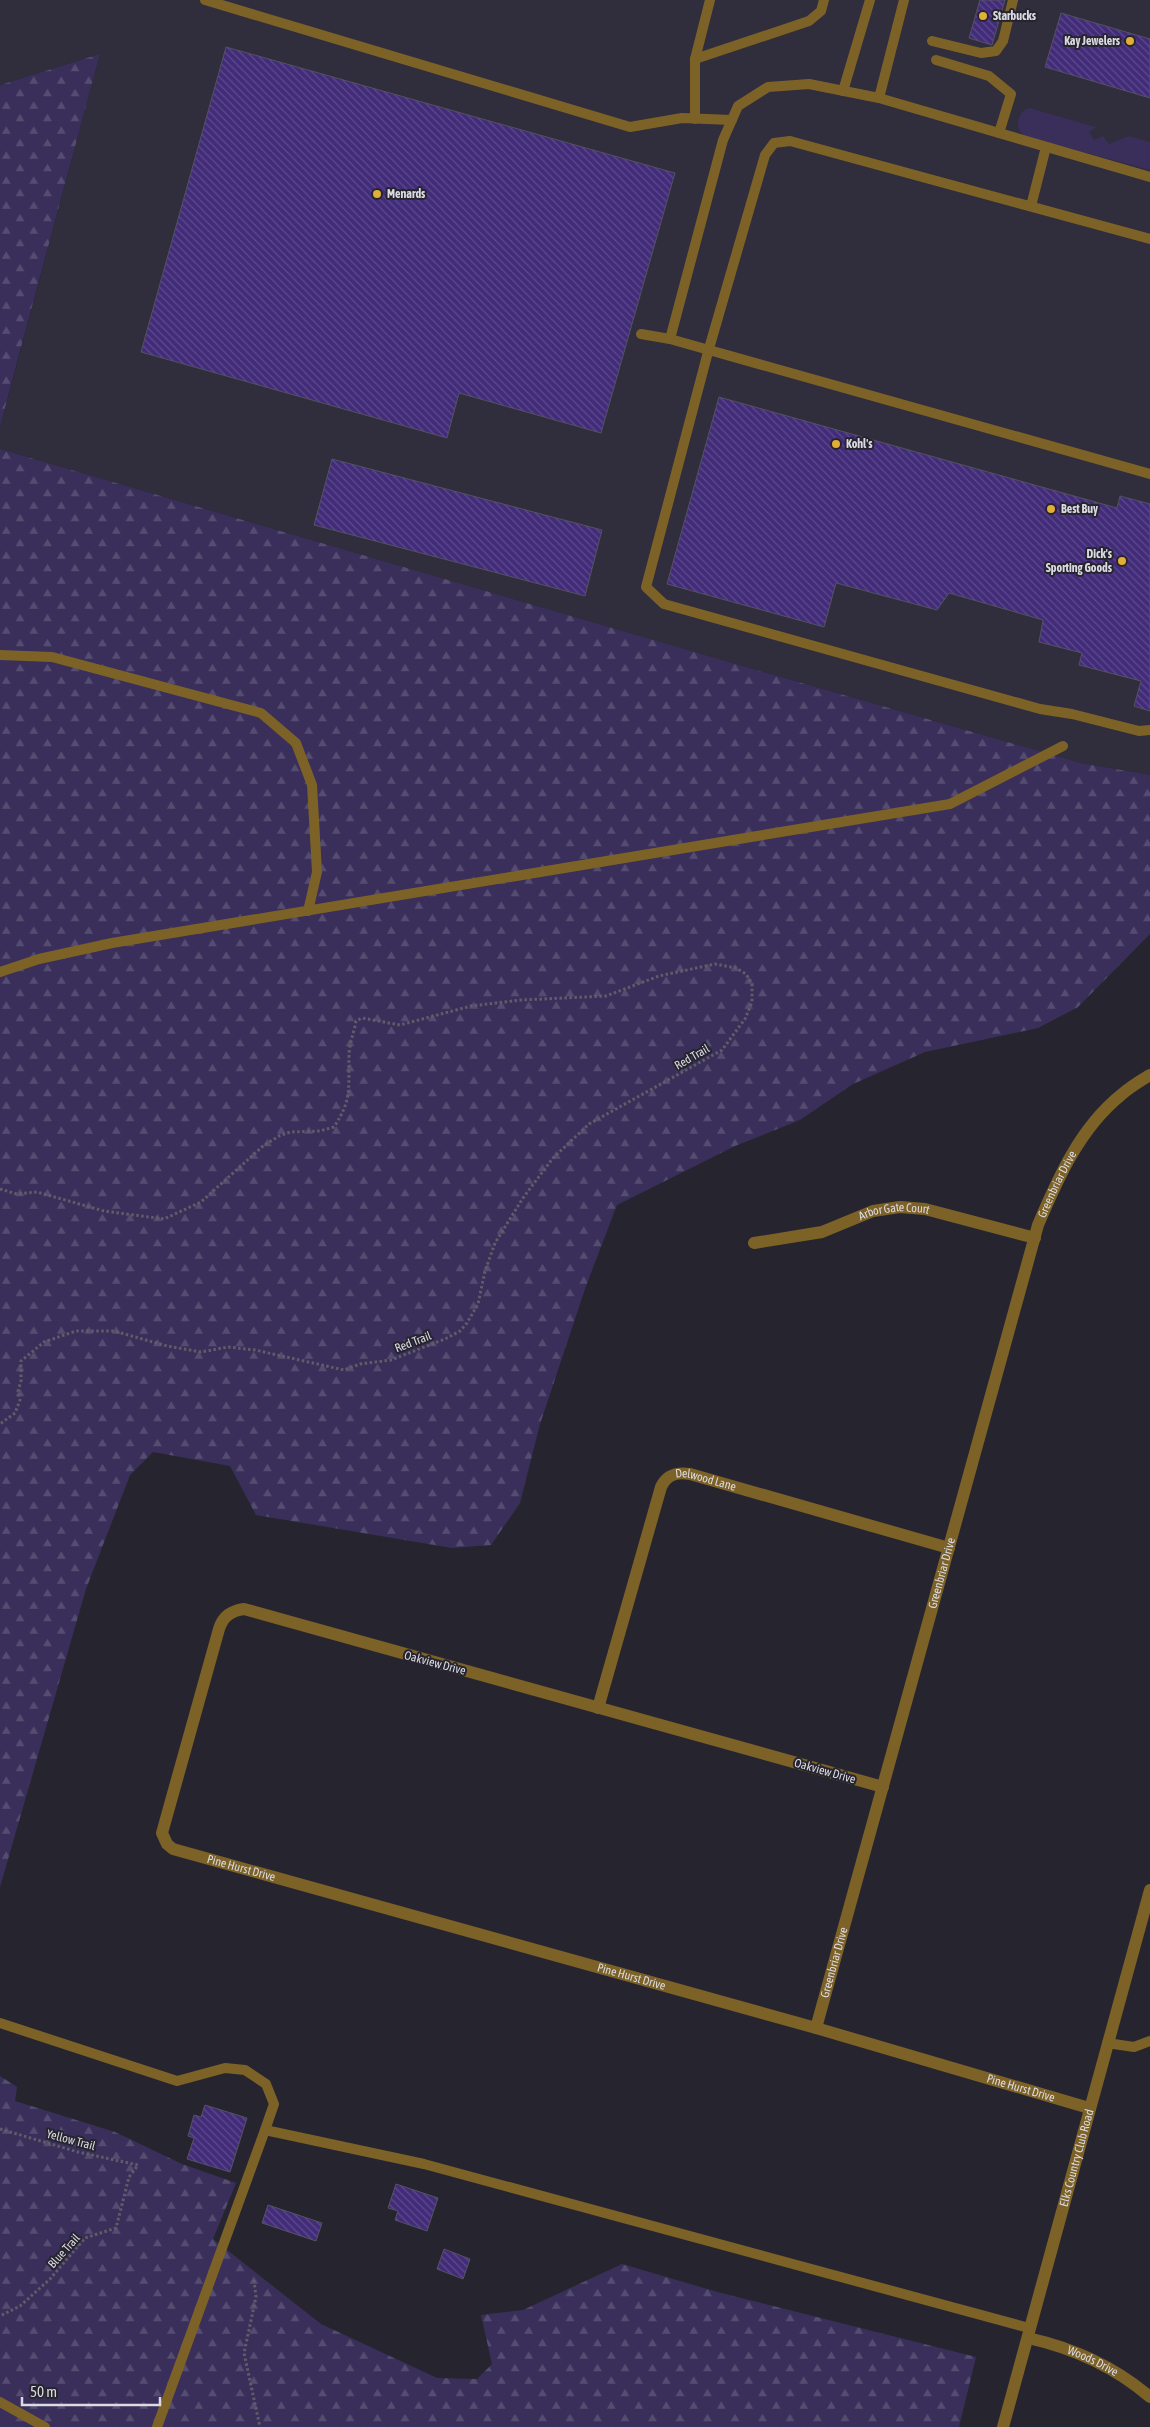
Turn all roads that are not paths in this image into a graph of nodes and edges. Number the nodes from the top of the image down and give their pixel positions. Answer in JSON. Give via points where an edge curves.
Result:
{"nodes":[{"id":1,"x":205,"y":0,"type":"edge"},
{"id":2,"x":710,"y":0,"type":"edge"},
{"id":3,"x":824,"y":0,"type":"edge"},
{"id":4,"x":870,"y":0,"type":"edge"},
{"id":5,"x":904,"y":0,"type":"edge"},
{"id":6,"x":1013,"y":0,"type":"edge"},
{"id":7,"x":932,"y":41,"type":"dead end"},
{"id":8,"x":695,"y":59,"type":"junction"},
{"id":9,"x":936,"y":60,"type":"dead end"},
{"id":10,"x":843,"y":91,"type":"junction"},
{"id":11,"x":879,"y":98,"type":"junction"},
{"id":12,"x":695,"y":119,"type":"junction"},
{"id":13,"x":732,"y":120,"type":"junction"},
{"id":14,"x":999,"y":133,"type":"junction"},
{"id":15,"x":1046,"y":147,"type":"junction"},
{"id":16,"x":1150,"y":177,"type":"edge"},
{"id":17,"x":1032,"y":206,"type":"junction"},
{"id":18,"x":1150,"y":239,"type":"edge"},
{"id":19,"x":641,"y":334,"type":"dead end"},
{"id":20,"x":670,"y":340,"type":"junction"},
{"id":21,"x":708,"y":352,"type":"junction"},
{"id":22,"x":1150,"y":474,"type":"edge"},
{"id":23,"x":0,"y":655,"type":"edge"},
{"id":24,"x":1150,"y":730,"type":"edge"},
{"id":25,"x":1063,"y":746,"type":"dead end"},
{"id":26,"x":308,"y":911,"type":"junction"},
{"id":27,"x":0,"y":972,"type":"edge"},
{"id":28,"x":1150,"y":1075,"type":"edge"},
{"id":29,"x":1035,"y":1238,"type":"junction"},
{"id":30,"x":754,"y":1243,"type":"dead end"},
{"id":31,"x":949,"y":1548,"type":"junction"},
{"id":32,"x":598,"y":1708,"type":"junction"},
{"id":33,"x":883,"y":1787,"type":"junction"},
{"id":34,"x":173,"y":1849,"type":"joint"},
{"id":35,"x":1150,"y":1890,"type":"edge"},
{"id":36,"x":0,"y":2023,"type":"edge"},
{"id":37,"x":816,"y":2028,"type":"junction"},
{"id":38,"x":1150,"y":2041,"type":"edge"},
{"id":39,"x":1107,"y":2042,"type":"junction"},
{"id":40,"x":1089,"y":2108,"type":"junction"},
{"id":41,"x":265,"y":2130,"type":"junction"},
{"id":42,"x":1028,"y":2333,"type":"junction"},
{"id":43,"x":1150,"y":2397,"type":"edge"},
{"id":44,"x":0,"y":2402,"type":"edge"},
{"id":45,"x":45,"y":2427,"type":"edge"},
{"id":46,"x":157,"y":2427,"type":"edge"},
{"id":47,"x":1003,"y":2427,"type":"edge"}],
"edges":[{"from":1,"to":12,"type":"lane","via":[[630,127],[682,118]]},
{"from":2,"to":8,"type":"lane"},
{"from":3,"to":8,"type":"lane","via":[[821,11],[809,21]]},
{"from":4,"to":10,"type":"lane"},
{"from":5,"to":11,"type":"lane"},
{"from":6,"to":7,"type":"lane","via":[[1003,41],[996,51],[981,53]]},
{"from":8,"to":12,"type":"lane"},
{"from":9,"to":14,"type":"lane","via":[[989,76],[1011,94]]},
{"from":10,"to":11,"type":"lane"},
{"from":10,"to":13,"type":"lane","via":[[808,84],[768,87],[738,106]]},
{"from":11,"to":14,"type":"lane"},
{"from":12,"to":13,"type":"lane"},
{"from":13,"to":20,"type":"lane","via":[[723,140]]},
{"from":14,"to":15,"type":"lane"},
{"from":15,"to":16,"type":"lane"},
{"from":15,"to":17,"type":"lane"},
{"from":17,"to":18,"type":"lane"},
{"from":17,"to":21,"type":"lane","via":[[790,141],[774,143],[765,155]]},
{"from":19,"to":20,"type":"lane"},
{"from":20,"to":21,"type":"lane"},
{"from":21,"to":22,"type":"lane"},
{"from":21,"to":24,"type":"lane","via":[[646,586],[664,604],[1040,709],[1139,731]]},
{"from":23,"to":26,"type":"lane","via":[[52,657],[261,713],[296,743],[312,785],[318,872]]},
{"from":25,"to":26,"type":"lane","via":[[950,804]]},
{"from":26,"to":27,"type":"lane","via":[[112,943],[39,959]]},
{"from":28,"to":29,"type":"street","name":"Greenbriar Drive","via":[[1121,1094],[1072,1152]]},
{"from":29,"to":30,"type":"street","name":"Arbor Gate Court","via":[[925,1209],[900,1208],[873,1211],[822,1232]]},
{"from":29,"to":31,"type":"street","name":"Greenbriar Drive"},
{"from":31,"to":32,"type":"street","name":"Delwood Lane","via":[[690,1474],[669,1476],[661,1487]]},
{"from":31,"to":33,"type":"street","name":"Greenbriar Drive"},
{"from":32,"to":33,"type":"street","name":"Oakview Drive"},
{"from":32,"to":34,"type":"street","name":"Oakview Drive","via":[[244,1609],[235,1610],[222,1620],[162,1827],[167,1844]]},
{"from":33,"to":37,"type":"street","name":"Greenbriar Drive"},
{"from":34,"to":37,"type":"street","name":"Pine Hurst Drive"},
{"from":35,"to":39,"type":"street","name":"Elks Country Club Road"},
{"from":36,"to":41,"type":"lane","via":[[176,2081],[225,2068],[245,2070],[266,2084],[274,2104]]},
{"from":37,"to":40,"type":"street","name":"Pine Hurst Drive"},
{"from":38,"to":39,"type":"lane","via":[[1134,2047]]},
{"from":39,"to":40,"type":"street","name":"Elks Country Club Road"},
{"from":40,"to":42,"type":"street","name":"Elks Country Club Road"},
{"from":41,"to":42,"type":"lane","via":[[424,2164]]},
{"from":41,"to":46,"type":"lane"},
{"from":42,"to":43,"type":"street","name":"Woods Drive","via":[[1098,2362]]},
{"from":42,"to":47,"type":"street","name":"Elks Country Club Road"},
{"from":44,"to":45,"type":"lane"}]}
